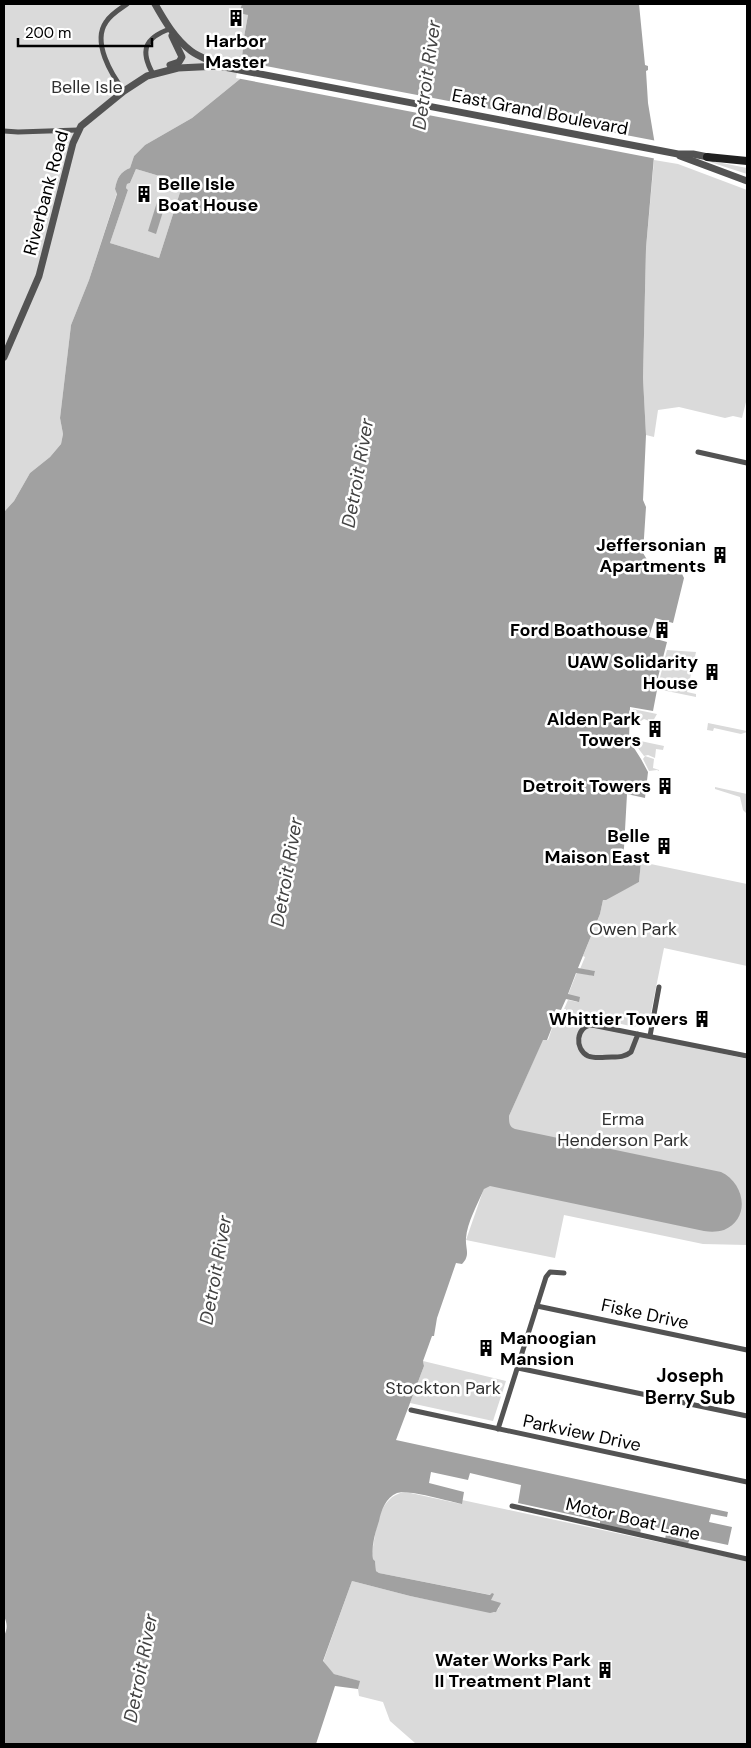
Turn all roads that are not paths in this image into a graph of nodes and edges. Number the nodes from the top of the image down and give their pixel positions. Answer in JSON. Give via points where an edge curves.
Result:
{"nodes":[{"id":1,"x":127,"y":4,"type":"edge"},
{"id":2,"x":155,"y":4,"type":"edge"},
{"id":3,"x":170,"y":29,"type":"junction"},
{"id":4,"x":220,"y":66,"type":"junction"},
{"id":5,"x":153,"y":74,"type":"junction"},
{"id":6,"x":124,"y":91,"type":"junction"},
{"id":7,"x":78,"y":130,"type":"junction"},
{"id":8,"x":4,"y":131,"type":"edge"},
{"id":9,"x":678,"y":154,"type":"junction"},
{"id":10,"x":706,"y":157,"type":"junction"},
{"id":11,"x":747,"y":161,"type":"edge"},
{"id":12,"x":747,"y":165,"type":"edge"},
{"id":13,"x":747,"y":181,"type":"edge"},
{"id":14,"x":4,"y":358,"type":"edge"},
{"id":15,"x":698,"y":452,"type":"dead end"},
{"id":16,"x":747,"y":463,"type":"edge"},
{"id":17,"x":659,"y":987,"type":"dead end"},
{"id":18,"x":638,"y":1034,"type":"junction"},
{"id":19,"x":650,"y":1036,"type":"junction"},
{"id":20,"x":747,"y":1056,"type":"edge"},
{"id":21,"x":564,"y":1273,"type":"dead end"},
{"id":22,"x":537,"y":1306,"type":"junction"},
{"id":23,"x":747,"y":1350,"type":"edge"},
{"id":24,"x":518,"y":1368,"type":"junction"},
{"id":25,"x":411,"y":1410,"type":"dead end"},
{"id":26,"x":747,"y":1416,"type":"edge"},
{"id":27,"x":498,"y":1429,"type":"junction"},
{"id":28,"x":747,"y":1482,"type":"edge"},
{"id":29,"x":512,"y":1506,"type":"dead end"},
{"id":30,"x":747,"y":1559,"type":"edge"}],
"edges":[{"from":1,"to":6,"type":"street","via":[[107,20],[100,36],[103,52]]},
{"from":2,"to":3,"type":"street"},
{"from":3,"to":4,"type":"street","via":[[189,50]]},
{"from":3,"to":5,"type":"street","via":[[153,36],[146,48],[147,62]]},
{"from":3,"to":5,"type":"street","via":[[182,59],[178,64],[158,69]]},
{"from":4,"to":5,"type":"street","name":"Riverbank Road","via":[[187,66]]},
{"from":4,"to":9,"type":"street","name":"East Grand Boulevard"},
{"from":5,"to":6,"type":"street","name":"Riverbank Road"},
{"from":6,"to":7,"type":"street","name":"Riverbank Road"},
{"from":7,"to":8,"type":"street"},
{"from":7,"to":14,"type":"street","name":"Riverbank Road","via":[[39,276]]},
{"from":9,"to":10,"type":"street","name":"East Grand Boulevard"},
{"from":9,"to":13,"type":"street","name":"East Grand Boulevard"},
{"from":10,"to":11,"type":"main road"},
{"from":10,"to":12,"type":"street","name":"East Grand Boulevard"},
{"from":15,"to":16,"type":"street"},
{"from":17,"to":19,"type":"street"},
{"from":18,"to":18,"type":"street","via":[[590,1025],[585,1026],[580,1034],[579,1045],[590,1057],[622,1056],[631,1052]]},
{"from":18,"to":19,"type":"street"},
{"from":19,"to":20,"type":"street"},
{"from":21,"to":22,"type":"street","via":[[553,1271],[548,1274]]},
{"from":22,"to":23,"type":"street","name":"Fiske Drive"},
{"from":22,"to":24,"type":"street"},
{"from":24,"to":26,"type":"street"},
{"from":24,"to":27,"type":"street"},
{"from":25,"to":27,"type":"street","name":"Parkview Drive"},
{"from":27,"to":28,"type":"street","name":"Parkview Drive"},
{"from":29,"to":30,"type":"street","name":"Motor Boat Lane"}]}
